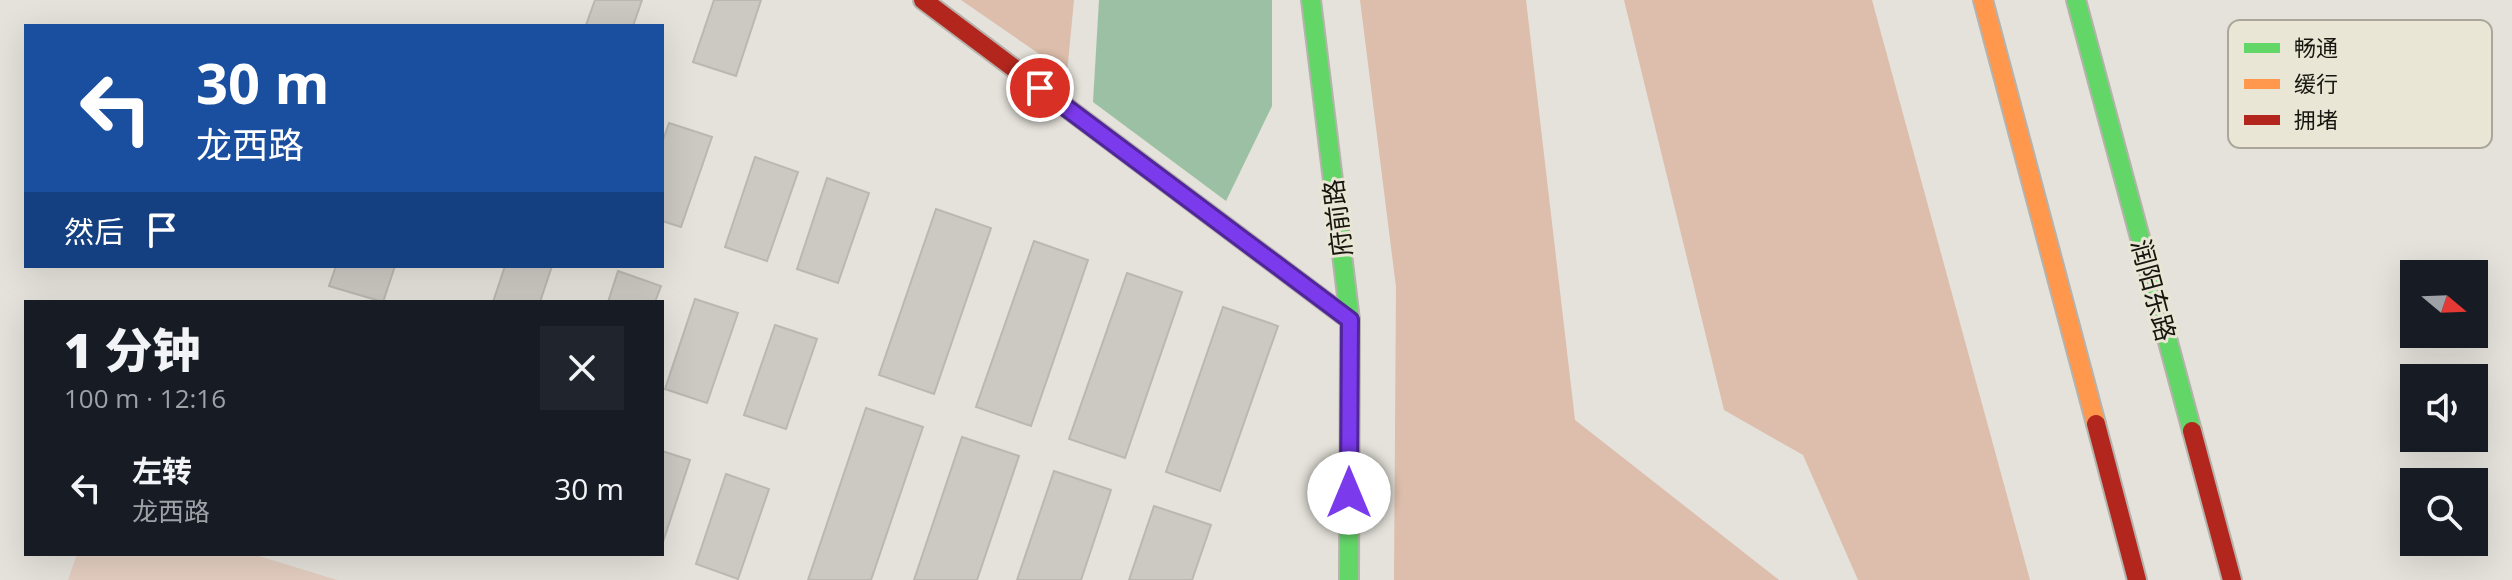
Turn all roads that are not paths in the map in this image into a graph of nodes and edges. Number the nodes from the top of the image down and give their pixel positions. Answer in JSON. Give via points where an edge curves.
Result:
{"nodes":[{"id":1,"x":923,"y":0,"type":"edge"},
{"id":2,"x":1311,"y":0,"type":"edge"},
{"id":3,"x":1983,"y":0,"type":"edge"},
{"id":4,"x":2076,"y":0,"type":"edge"},
{"id":5,"x":1350,"y":320,"type":"junction"},
{"id":6,"x":1349,"y":580,"type":"edge"},
{"id":7,"x":2137,"y":580,"type":"edge"},
{"id":8,"x":2232,"y":580,"type":"edge"}],
"edges":[{"from":1,"to":5,"type":"main road"},
{"from":2,"to":5,"type":"main road","name":"府前路"},
{"from":3,"to":7,"type":"main road"},
{"from":4,"to":8,"type":"main road","name":"润阳东路"},
{"from":5,"to":6,"type":"main road","name":"府前路"}]}
